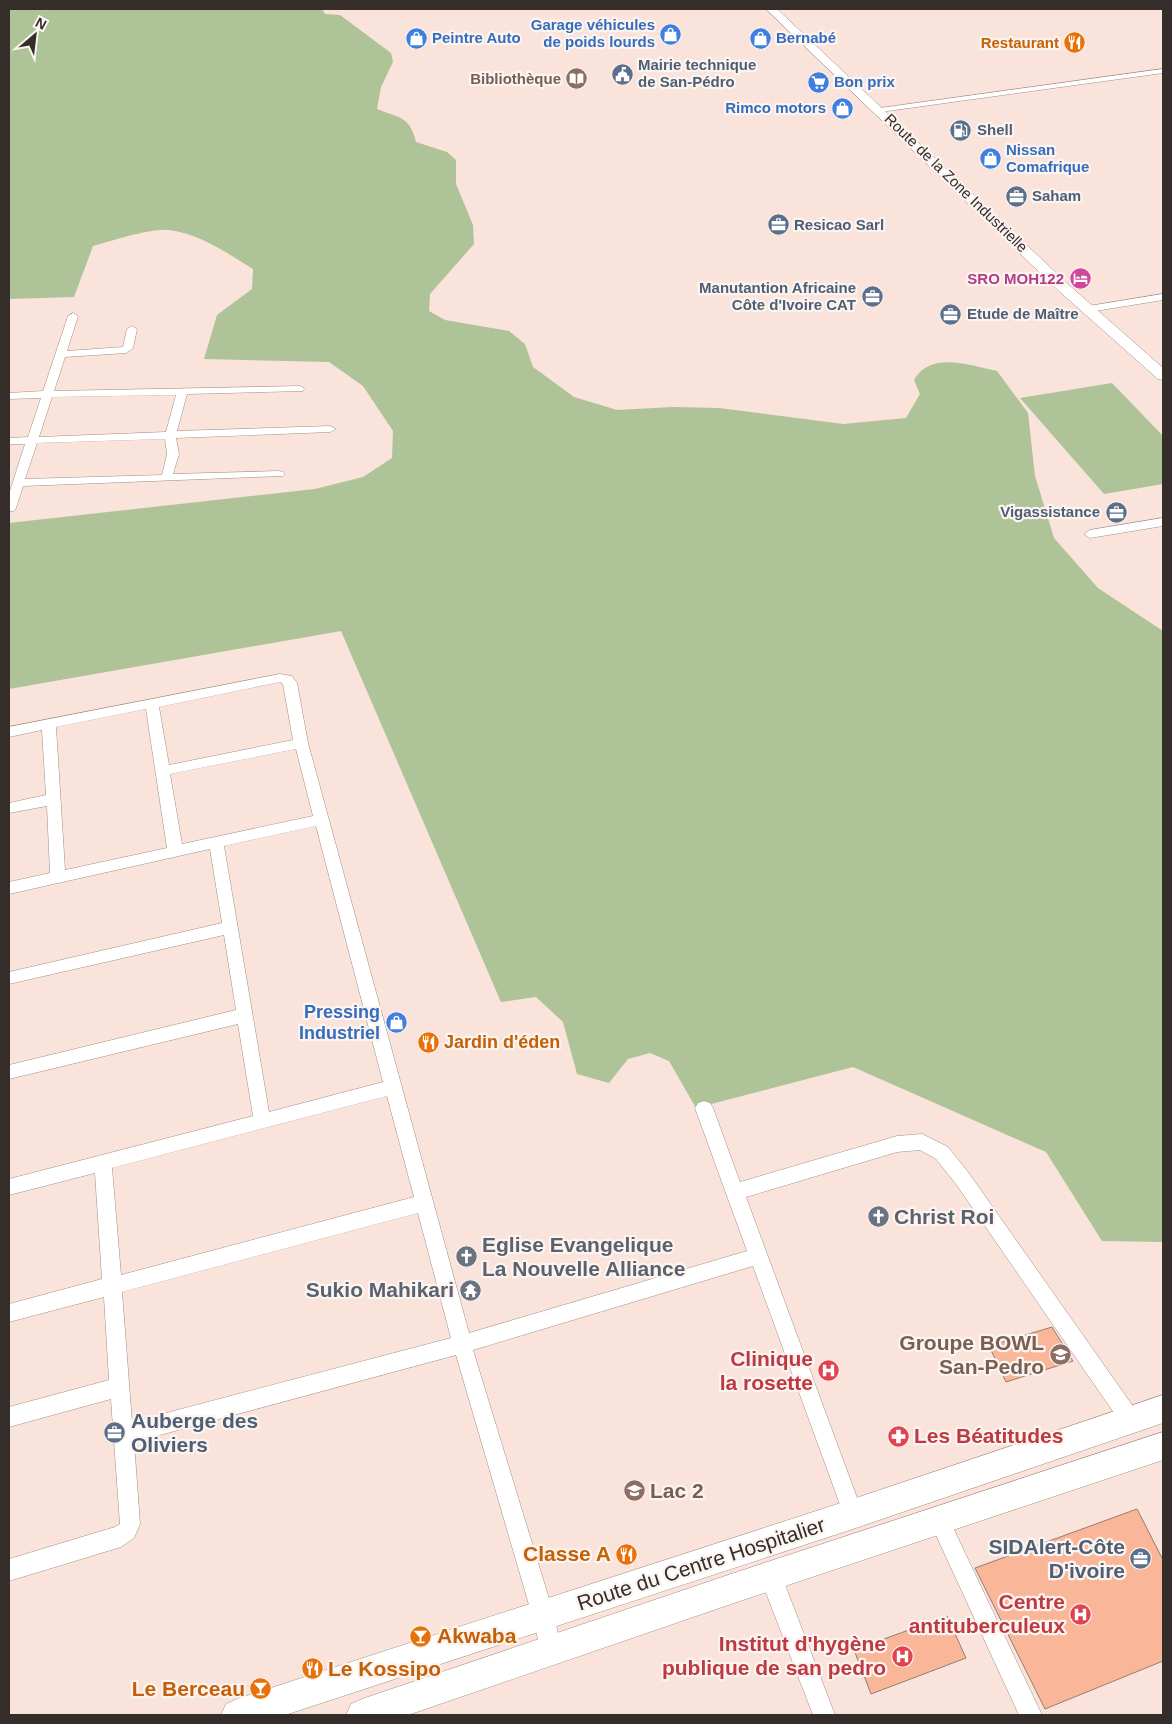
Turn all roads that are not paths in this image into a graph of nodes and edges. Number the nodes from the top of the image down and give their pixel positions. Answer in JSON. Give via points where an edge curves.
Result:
{"nodes":[{"id":1,"x":771,"y":9,"type":"edge"},
{"id":2,"x":784,"y":9,"type":"edge"},
{"id":3,"x":1163,"y":71,"type":"edge"},
{"id":4,"x":886,"y":109,"type":"junction"},
{"id":5,"x":1000,"y":210,"type":"dead end"},
{"id":6,"x":1094,"y":296,"type":"dead end"},
{"id":7,"x":1163,"y":297,"type":"edge"},
{"id":8,"x":1106,"y":306,"type":"junction"},
{"id":9,"x":1089,"y":309,"type":"junction"},
{"id":10,"x":73,"y":316,"type":"dead end"},
{"id":11,"x":1120,"y":320,"type":"dead end"},
{"id":12,"x":132,"y":329,"type":"dead end"},
{"id":13,"x":1149,"y":346,"type":"dead end"},
{"id":14,"x":61,"y":354,"type":"junction"},
{"id":15,"x":1163,"y":360,"type":"edge"},
{"id":16,"x":1163,"y":376,"type":"edge"},
{"id":17,"x":299,"y":389,"type":"dead end"},
{"id":18,"x":183,"y":390,"type":"junction"},
{"id":19,"x":48,"y":394,"type":"junction"},
{"id":20,"x":9,"y":396,"type":"edge"},
{"id":21,"x":330,"y":429,"type":"dead end"},
{"id":22,"x":170,"y":436,"type":"junction"},
{"id":23,"x":32,"y":440,"type":"junction"},
{"id":24,"x":9,"y":441,"type":"edge"},
{"id":25,"x":279,"y":474,"type":"dead end"},
{"id":26,"x":167,"y":476,"type":"junction"},
{"id":27,"x":15,"y":485,"type":"edge"},
{"id":28,"x":10,"y":508,"type":"dead end"},
{"id":29,"x":1163,"y":522,"type":"edge"},
{"id":30,"x":1090,"y":534,"type":"dead end"},
{"id":31,"x":152,"y":703,"type":"junction"},
{"id":32,"x":49,"y":724,"type":"junction"},
{"id":33,"x":9,"y":732,"type":"edge"},
{"id":34,"x":301,"y":743,"type":"junction"},
{"id":35,"x":162,"y":771,"type":"junction"},
{"id":36,"x":54,"y":799,"type":"junction"},
{"id":37,"x":9,"y":808,"type":"edge"},
{"id":38,"x":322,"y":818,"type":"junction"},
{"id":39,"x":216,"y":841,"type":"junction"},
{"id":40,"x":175,"y":850,"type":"junction"},
{"id":41,"x":58,"y":877,"type":"junction"},
{"id":42,"x":9,"y":888,"type":"edge"},
{"id":43,"x":230,"y":927,"type":"junction"},
{"id":44,"x":9,"y":978,"type":"edge"},
{"id":45,"x":245,"y":1016,"type":"junction"},
{"id":46,"x":9,"y":1072,"type":"edge"},
{"id":47,"x":394,"y":1087,"type":"junction"},
{"id":48,"x":704,"y":1108,"type":"dead end"},
{"id":49,"x":262,"y":1121,"type":"junction"},
{"id":50,"x":103,"y":1163,"type":"junction"},
{"id":51,"x":9,"y":1187,"type":"edge"},
{"id":52,"x":735,"y":1192,"type":"junction"},
{"id":53,"x":424,"y":1203,"type":"junction"},
{"id":54,"x":758,"y":1256,"type":"junction"},
{"id":55,"x":112,"y":1287,"type":"junction"},
{"id":56,"x":9,"y":1313,"type":"edge"},
{"id":57,"x":462,"y":1344,"type":"junction"},
{"id":58,"x":120,"y":1387,"type":"junction"},
{"id":59,"x":1163,"y":1409,"type":"edge"},
{"id":60,"x":9,"y":1417,"type":"edge"},
{"id":61,"x":1130,"y":1419,"type":"junction"},
{"id":62,"x":123,"y":1435,"type":"junction"},
{"id":63,"x":1163,"y":1446,"type":"edge"},
{"id":64,"x":853,"y":1514,"type":"junction"},
{"id":65,"x":938,"y":1520,"type":"junction"},
{"id":66,"x":9,"y":1570,"type":"edge"},
{"id":67,"x":771,"y":1576,"type":"junction"},
{"id":68,"x":543,"y":1615,"type":"junction"},
{"id":69,"x":551,"y":1652,"type":"junction"},
{"id":70,"x":237,"y":1715,"type":"edge"},
{"id":71,"x":362,"y":1715,"type":"edge"},
{"id":72,"x":824,"y":1715,"type":"edge"},
{"id":73,"x":1031,"y":1715,"type":"edge"}],
"edges":[{"from":1,"to":4,"type":"main road","name":"Route de la Zone Industrielle"},
{"from":2,"to":4,"type":"main road","name":"Route de la Zone Industrielle"},
{"from":3,"to":4,"type":"street"},
{"from":4,"to":5,"type":"main road","name":"Route de la Zone Industrielle"},
{"from":4,"to":9,"type":"main road","name":"Route de la Zone Industrielle"},
{"from":6,"to":8,"type":"main road"},
{"from":7,"to":8,"type":"street"},
{"from":8,"to":9,"type":"street"},
{"from":8,"to":11,"type":"main road"},
{"from":9,"to":16,"type":"main road","name":"Route de la Zone Industrielle"},
{"from":10,"to":14,"type":"street"},
{"from":12,"to":14,"type":"street","via":[[126,350]]},
{"from":13,"to":15,"type":"main road"},
{"from":14,"to":19,"type":"street"},
{"from":17,"to":18,"type":"street"},
{"from":18,"to":19,"type":"street"},
{"from":18,"to":22,"type":"street"},
{"from":19,"to":20,"type":"street"},
{"from":19,"to":23,"type":"street"},
{"from":21,"to":22,"type":"street"},
{"from":22,"to":23,"type":"street"},
{"from":22,"to":26,"type":"street","via":[[174,454]]},
{"from":23,"to":24,"type":"street"},
{"from":23,"to":27,"type":"street"},
{"from":25,"to":26,"type":"street"},
{"from":26,"to":27,"type":"street"},
{"from":27,"to":28,"type":"street"},
{"from":29,"to":30,"type":"street"},
{"from":31,"to":32,"type":"street"},
{"from":31,"to":34,"type":"street","via":[[287,679]]},
{"from":31,"to":35,"type":"street"},
{"from":32,"to":33,"type":"street"},
{"from":32,"to":36,"type":"street"},
{"from":34,"to":35,"type":"street"},
{"from":34,"to":38,"type":"street"},
{"from":35,"to":40,"type":"street"},
{"from":36,"to":37,"type":"street"},
{"from":36,"to":41,"type":"street"},
{"from":38,"to":39,"type":"street"},
{"from":38,"to":47,"type":"street"},
{"from":39,"to":40,"type":"street"},
{"from":39,"to":43,"type":"street"},
{"from":40,"to":41,"type":"street"},
{"from":41,"to":42,"type":"street"},
{"from":43,"to":44,"type":"street"},
{"from":43,"to":45,"type":"street"},
{"from":45,"to":46,"type":"street"},
{"from":45,"to":49,"type":"street"},
{"from":47,"to":49,"type":"street"},
{"from":47,"to":53,"type":"street"},
{"from":48,"to":52,"type":"street"},
{"from":49,"to":50,"type":"street"},
{"from":50,"to":51,"type":"street"},
{"from":50,"to":55,"type":"street"},
{"from":52,"to":54,"type":"street"},
{"from":52,"to":61,"type":"street","via":[[897,1144],[922,1142],[942,1154],[962,1178]]},
{"from":53,"to":55,"type":"street"},
{"from":53,"to":57,"type":"street"},
{"from":54,"to":57,"type":"street"},
{"from":54,"to":64,"type":"street"},
{"from":55,"to":56,"type":"street"},
{"from":55,"to":58,"type":"street"},
{"from":57,"to":62,"type":"street"},
{"from":57,"to":68,"type":"street"},
{"from":58,"to":60,"type":"street"},
{"from":58,"to":62,"type":"street"},
{"from":59,"to":61,"type":"main road","name":"Route du Centre Hospitalier"},
{"from":61,"to":64,"type":"main road","name":"Route du Centre Hospitalier"},
{"from":62,"to":66,"type":"street","via":[[130,1524],[127,1531],[121,1536]]},
{"from":63,"to":65,"type":"main road","name":"Route du Centre Hospitalier"},
{"from":64,"to":68,"type":"main road","name":"Route du Centre Hospitalier"},
{"from":65,"to":67,"type":"main road","name":"Route du Centre Hospitalier"},
{"from":65,"to":73,"type":"street"},
{"from":67,"to":69,"type":"main road","name":"Route du Centre Hospitalier"},
{"from":67,"to":72,"type":"street"},
{"from":68,"to":69,"type":"street"},
{"from":68,"to":70,"type":"main road","name":"Route du Centre Hospitalier"},
{"from":69,"to":71,"type":"main road","name":"Route du Centre Hospitalier"}]}
